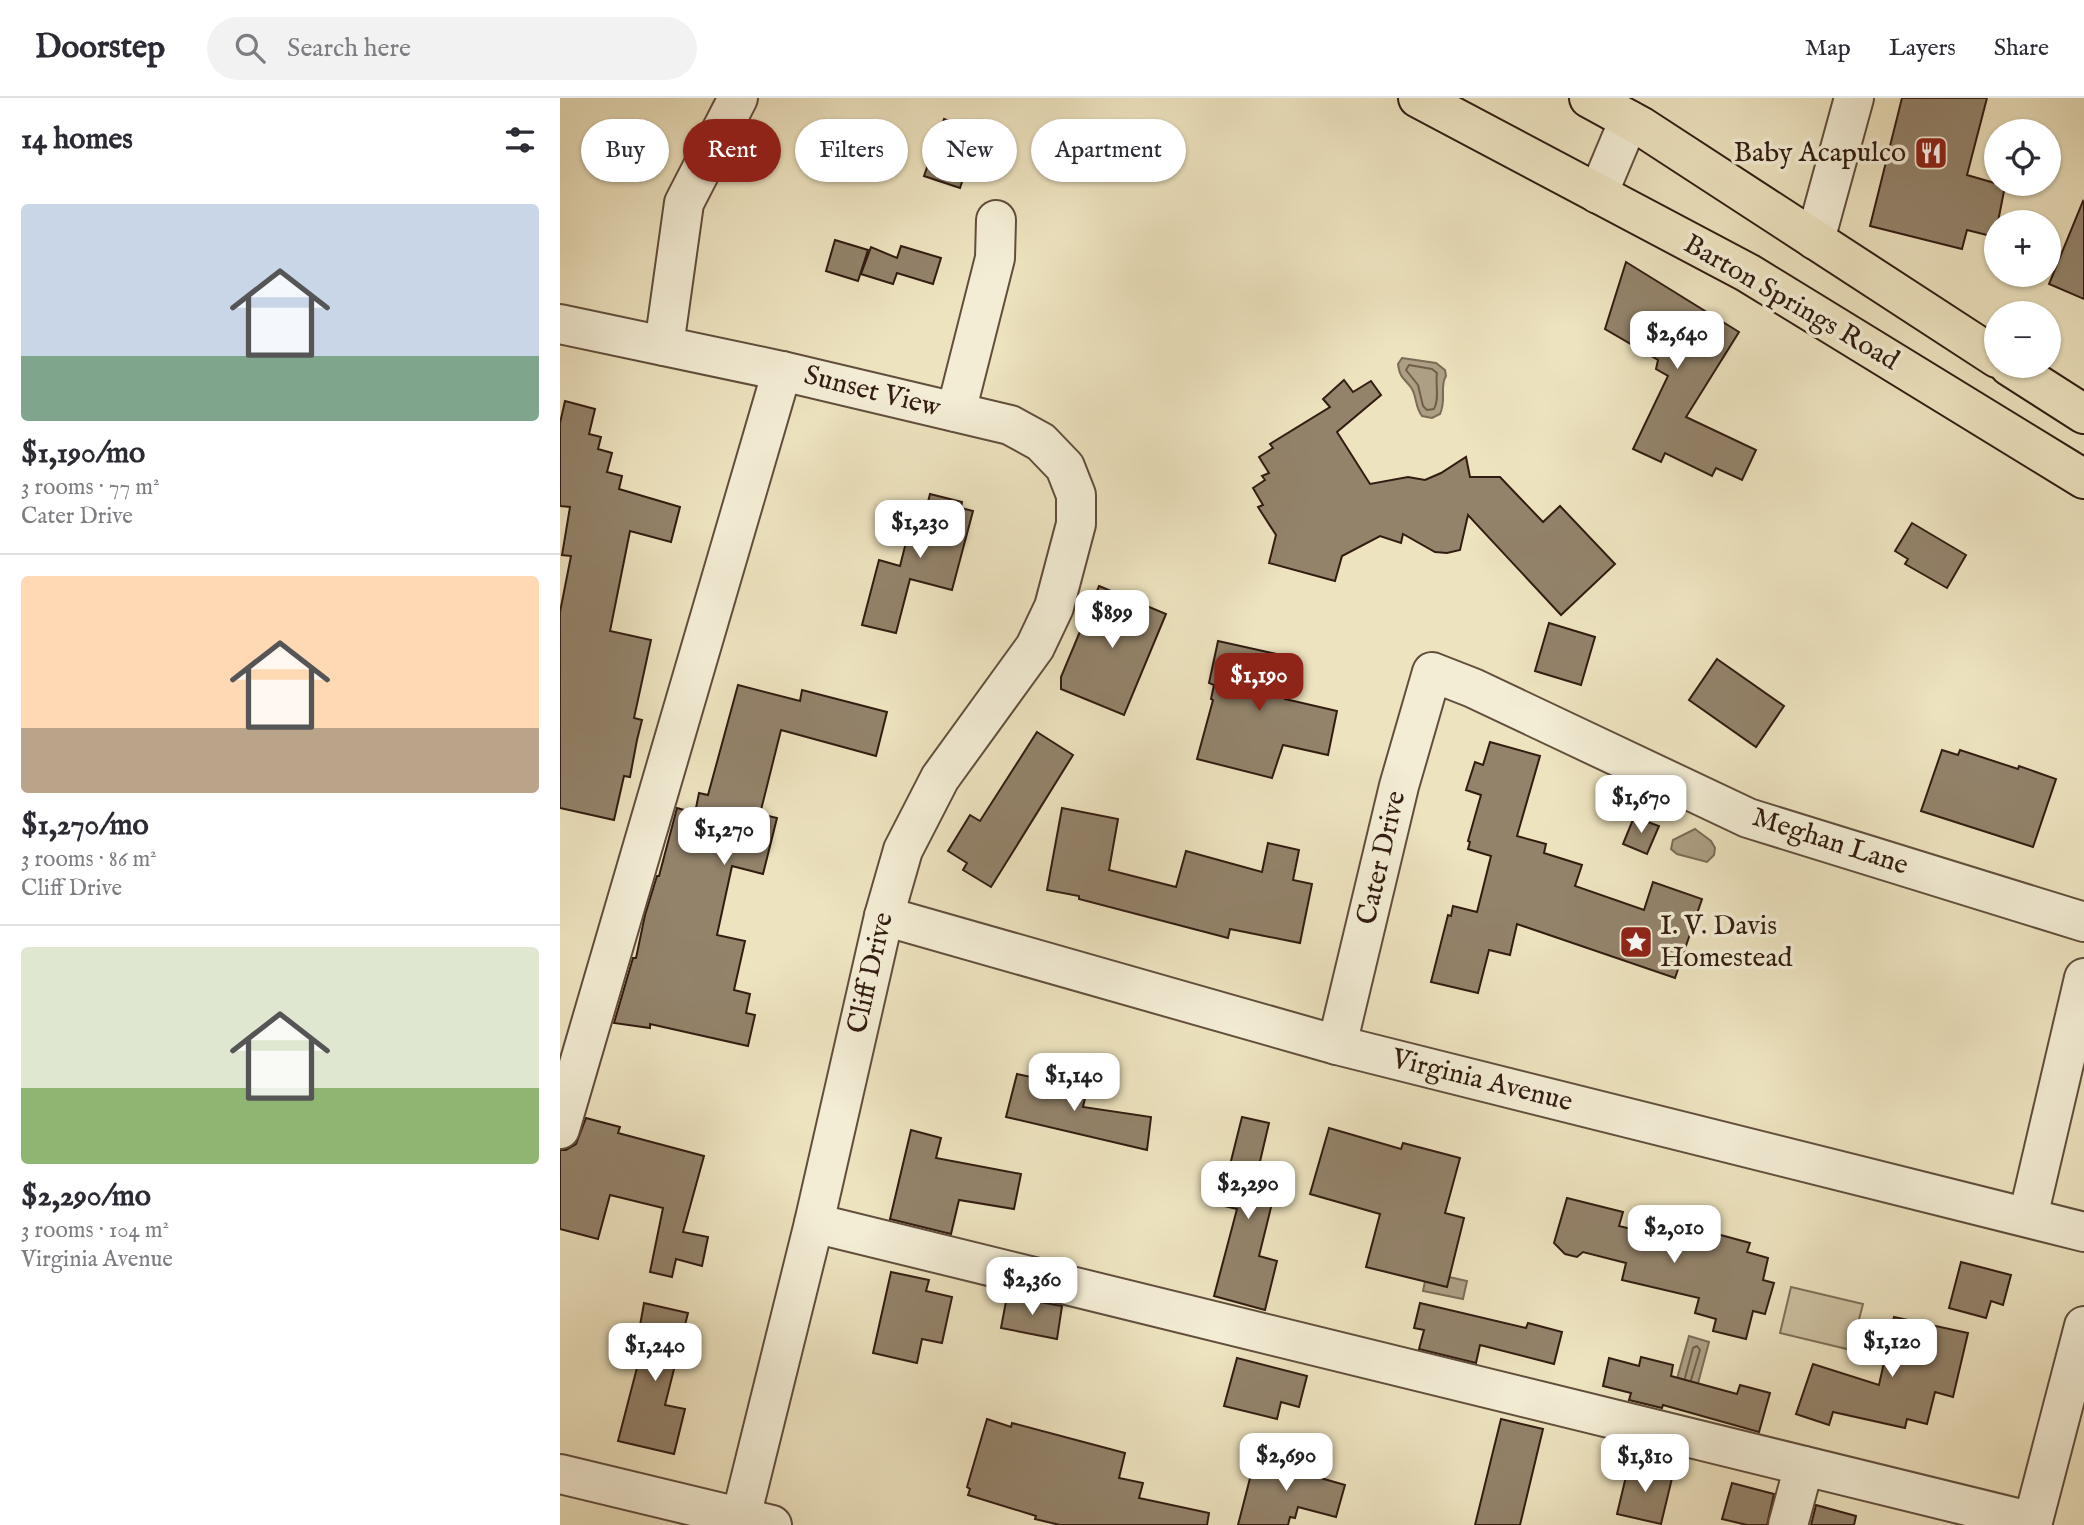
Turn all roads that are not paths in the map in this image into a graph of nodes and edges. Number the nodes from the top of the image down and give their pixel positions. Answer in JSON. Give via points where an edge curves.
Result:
{"nodes":[{"id":1,"x":738,"y":98,"type":"edge"},
{"id":2,"x":1418,"y":98,"type":"edge"},
{"id":3,"x":1588,"y":98,"type":"edge"},
{"id":4,"x":1854,"y":98,"type":"edge"},
{"id":5,"x":1629,"y":120,"type":"junction"},
{"id":6,"x":1598,"y":194,"type":"junction"},
{"id":7,"x":996,"y":220,"type":"dead end"},
{"id":8,"x":1815,"y":240,"type":"junction"},
{"id":9,"x":560,"y":324,"type":"edge"},
{"id":10,"x":664,"y":346,"type":"junction"},
{"id":11,"x":1984,"y":350,"type":"edge"},
{"id":12,"x":782,"y":370,"type":"junction"},
{"id":13,"x":2028,"y":378,"type":"edge"},
{"id":14,"x":956,"y":412,"type":"junction"},
{"id":15,"x":2084,"y":414,"type":"edge"},
{"id":16,"x":1065,"y":467,"type":"joint"},
{"id":17,"x":2084,"y":479,"type":"edge"},
{"id":18,"x":1433,"y":672,"type":"joint"},
{"id":19,"x":884,"y":916,"type":"junction"},
{"id":20,"x":2084,"y":922,"type":"edge"},
{"id":21,"x":2084,"y":978,"type":"edge"},
{"id":22,"x":1337,"y":1045,"type":"junction"},
{"id":23,"x":560,"y":1129,"type":"edge"},
{"id":24,"x":2028,"y":1217,"type":"junction"},
{"id":25,"x":814,"y":1223,"type":"junction"},
{"id":26,"x":2084,"y":1232,"type":"edge"},
{"id":27,"x":2084,"y":1325,"type":"edge"},
{"id":28,"x":1804,"y":1466,"type":"junction"},
{"id":29,"x":560,"y":1474,"type":"edge"},
{"id":30,"x":756,"y":1521,"type":"edge"},
{"id":31,"x":2032,"y":1524,"type":"edge"},
{"id":32,"x":1788,"y":1525,"type":"edge"}],
"edges":[{"from":1,"to":10,"type":"street","via":[[684,203]]},
{"from":2,"to":6,"type":"main road","name":"Barton Springs Road"},
{"from":3,"to":5,"type":"main road"},
{"from":4,"to":8,"type":"street"},
{"from":5,"to":6,"type":"street"},
{"from":5,"to":8,"type":"main road"},
{"from":6,"to":17,"type":"main road","name":"Barton Springs Road","via":[[1748,273]]},
{"from":7,"to":14,"type":"street","via":[[995,258]]},
{"from":8,"to":11,"type":"main road"},
{"from":9,"to":10,"type":"street","name":"Sunset View"},
{"from":10,"to":12,"type":"street","name":"Sunset View"},
{"from":12,"to":14,"type":"street","name":"Sunset View"},
{"from":12,"to":23,"type":"street"},
{"from":13,"to":15,"type":"main road"},
{"from":14,"to":16,"type":"street","name":"Sunset View","via":[[1010,425],[1041,442]]},
{"from":16,"to":19,"type":"street","name":"Cliff Drive","via":[[1076,495],[1076,524],[1054,607],[1035,647],[940,778],[903,850]]},
{"from":18,"to":20,"type":"street","name":"Meghan Lane","via":[[1748,818]]},
{"from":18,"to":22,"type":"street","name":"Cater Drive","via":[[1399,786]]},
{"from":19,"to":22,"type":"street","name":"Virginia Avenue"},
{"from":19,"to":25,"type":"street","name":"Cliff Drive"},
{"from":21,"to":24,"type":"street"},
{"from":22,"to":24,"type":"street","name":"Virginia Avenue"},
{"from":24,"to":26,"type":"street","name":"Virginia Avenue"},
{"from":25,"to":28,"type":"street"},
{"from":25,"to":30,"type":"street","name":"Cliff Drive"},
{"from":27,"to":31,"type":"street"},
{"from":28,"to":31,"type":"street"},
{"from":28,"to":32,"type":"street"},
{"from":29,"to":30,"type":"street"}]}
